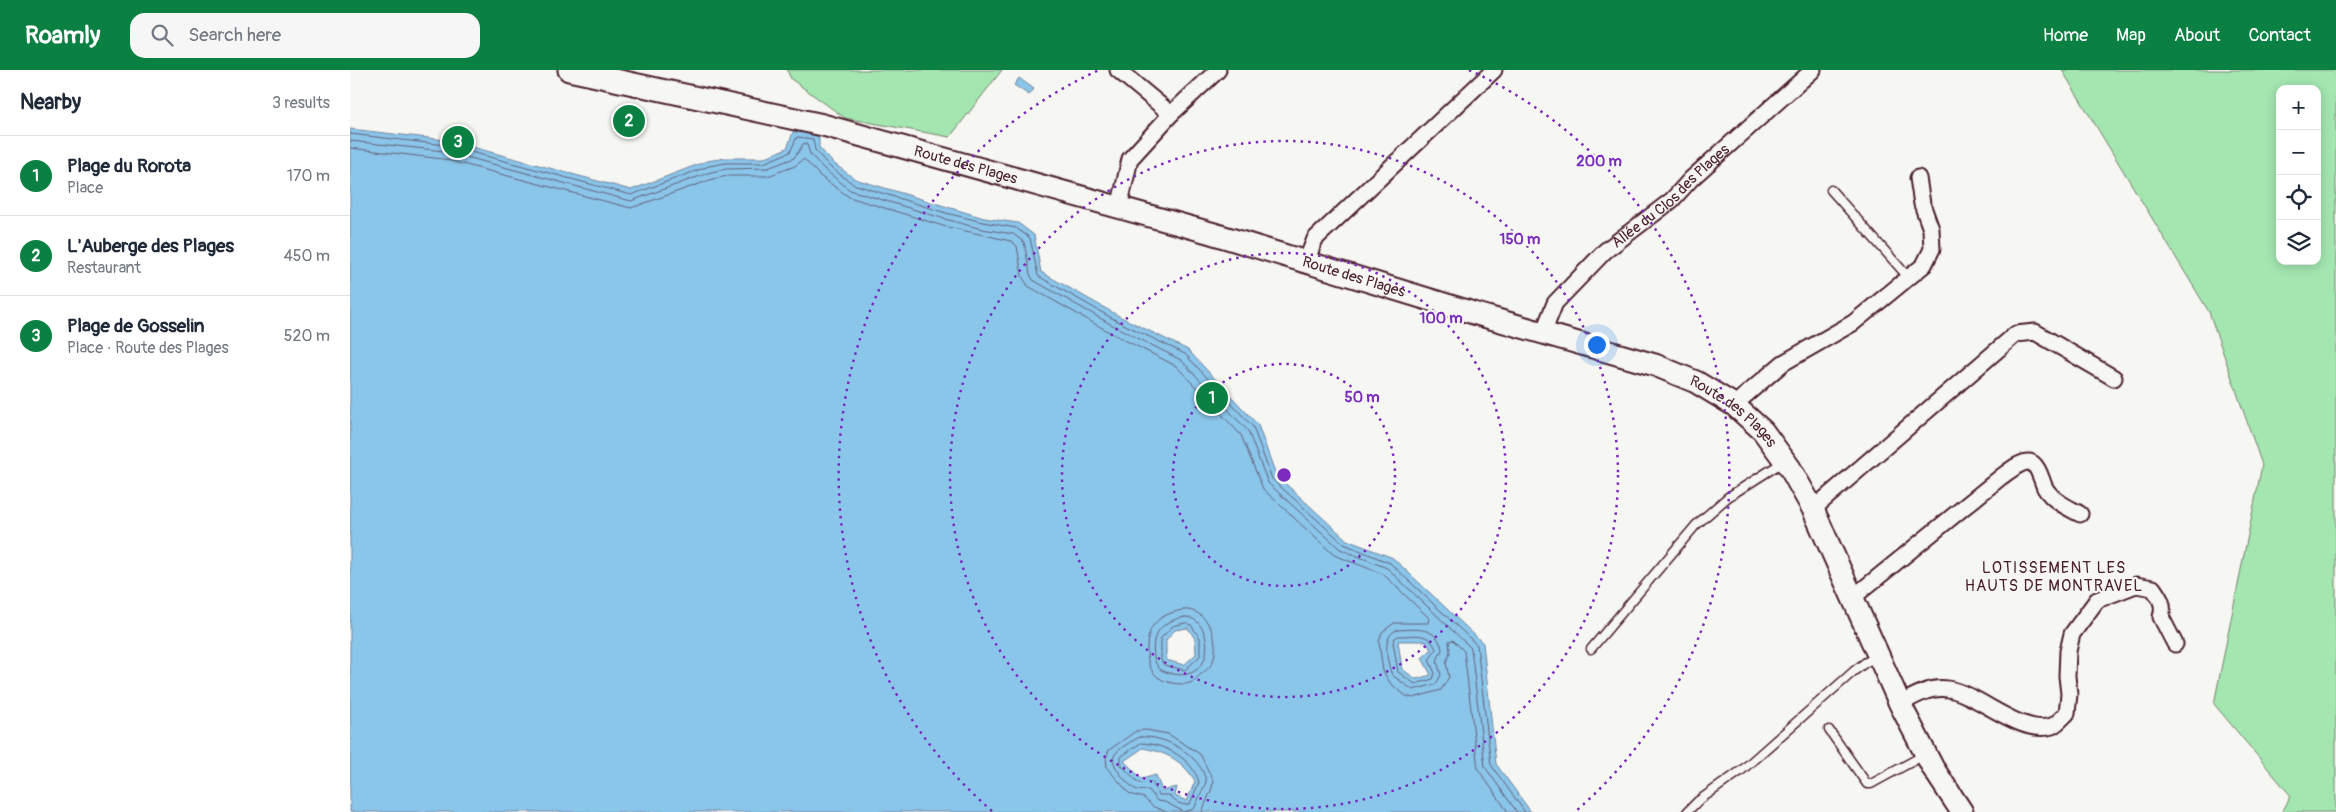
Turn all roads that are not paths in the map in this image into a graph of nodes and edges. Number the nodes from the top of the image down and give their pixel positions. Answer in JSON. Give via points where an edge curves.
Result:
{"nodes":[{"id":1,"x":569,"y":70,"type":"edge"},
{"id":2,"x":1118,"y":70,"type":"edge"},
{"id":3,"x":1218,"y":70,"type":"edge"},
{"id":4,"x":1494,"y":70,"type":"edge"},
{"id":5,"x":1813,"y":70,"type":"edge"},
{"id":6,"x":1171,"y":114,"type":"junction"},
{"id":7,"x":1918,"y":178,"type":"dead end"},
{"id":8,"x":1831,"y":190,"type":"dead end"},
{"id":9,"x":1118,"y":208,"type":"junction"},
{"id":10,"x":1306,"y":262,"type":"junction"},
{"id":11,"x":1909,"y":278,"type":"junction"},
{"id":12,"x":1543,"y":333,"type":"junction"},
{"id":13,"x":2114,"y":378,"type":"dead end"},
{"id":14,"x":1734,"y":405,"type":"junction"},
{"id":15,"x":1785,"y":461,"type":"junction"},
{"id":16,"x":1813,"y":510,"type":"junction"},
{"id":17,"x":2080,"y":514,"type":"dead end"},
{"id":18,"x":1851,"y":599,"type":"junction"},
{"id":19,"x":2175,"y":644,"type":"dead end"},
{"id":20,"x":1591,"y":649,"type":"dead end"},
{"id":21,"x":1879,"y":657,"type":"junction"},
{"id":22,"x":1900,"y":704,"type":"junction"},
{"id":23,"x":1829,"y":730,"type":"dead end"},
{"id":24,"x":1925,"y":754,"type":"junction"},
{"id":25,"x":1687,"y":812,"type":"edge"},
{"id":26,"x":1962,"y":812,"type":"edge"}],
"edges":[{"from":1,"to":9,"type":"street","name":"Route des Plages","via":[[629,78],[823,125]]},
{"from":2,"to":6,"type":"street"},
{"from":3,"to":6,"type":"street"},
{"from":4,"to":10,"type":"street","via":[[1315,239]]},
{"from":5,"to":12,"type":"street","name":"Allée du Clos des Plages","via":[[1691,178],[1672,200],[1605,251],[1555,303]]},
{"from":6,"to":9,"type":"street","via":[[1130,159]]},
{"from":7,"to":11,"type":"street","via":[[1922,204],[1931,229],[1932,249],[1924,265]]},
{"from":8,"to":11,"type":"lane"},
{"from":9,"to":10,"type":"street","name":"Route des Plages"},
{"from":10,"to":12,"type":"street","name":"Route des Plages"},
{"from":11,"to":14,"type":"street","via":[[1853,323],[1783,363]]},
{"from":12,"to":14,"type":"street","name":"Route des Plages","via":[[1655,365],[1696,382]]},
{"from":13,"to":16,"type":"street","via":[[2035,332],[2016,334]]},
{"from":14,"to":15,"type":"street","name":"Route des Plages","via":[[1763,431]]},
{"from":15,"to":16,"type":"street","name":"Route des Plages"},
{"from":15,"to":20,"type":"lane","via":[[1716,506],[1696,525]]},
{"from":16,"to":18,"type":"street","name":"Route des Plages"},
{"from":17,"to":18,"type":"street","via":[[2055,500],[2046,490],[2034,464],[2022,464],[2001,477]]},
{"from":18,"to":21,"type":"street","name":"Route des Plages"},
{"from":19,"to":22,"type":"street","via":[[2161,618],[2161,600],[2152,588],[2136,584],[2097,600],[2072,634],[2068,651],[2067,713],[2053,726],[2030,727],[1946,688],[1922,692]]},
{"from":21,"to":22,"type":"street","name":"Route des Plages"},
{"from":21,"to":25,"type":"lane","via":[[1854,670],[1742,770]]},
{"from":22,"to":24,"type":"street","name":"Route des Plages"},
{"from":23,"to":24,"type":"lane","via":[[1867,784]]},
{"from":24,"to":26,"type":"street","name":"Route des Plages"}]}
